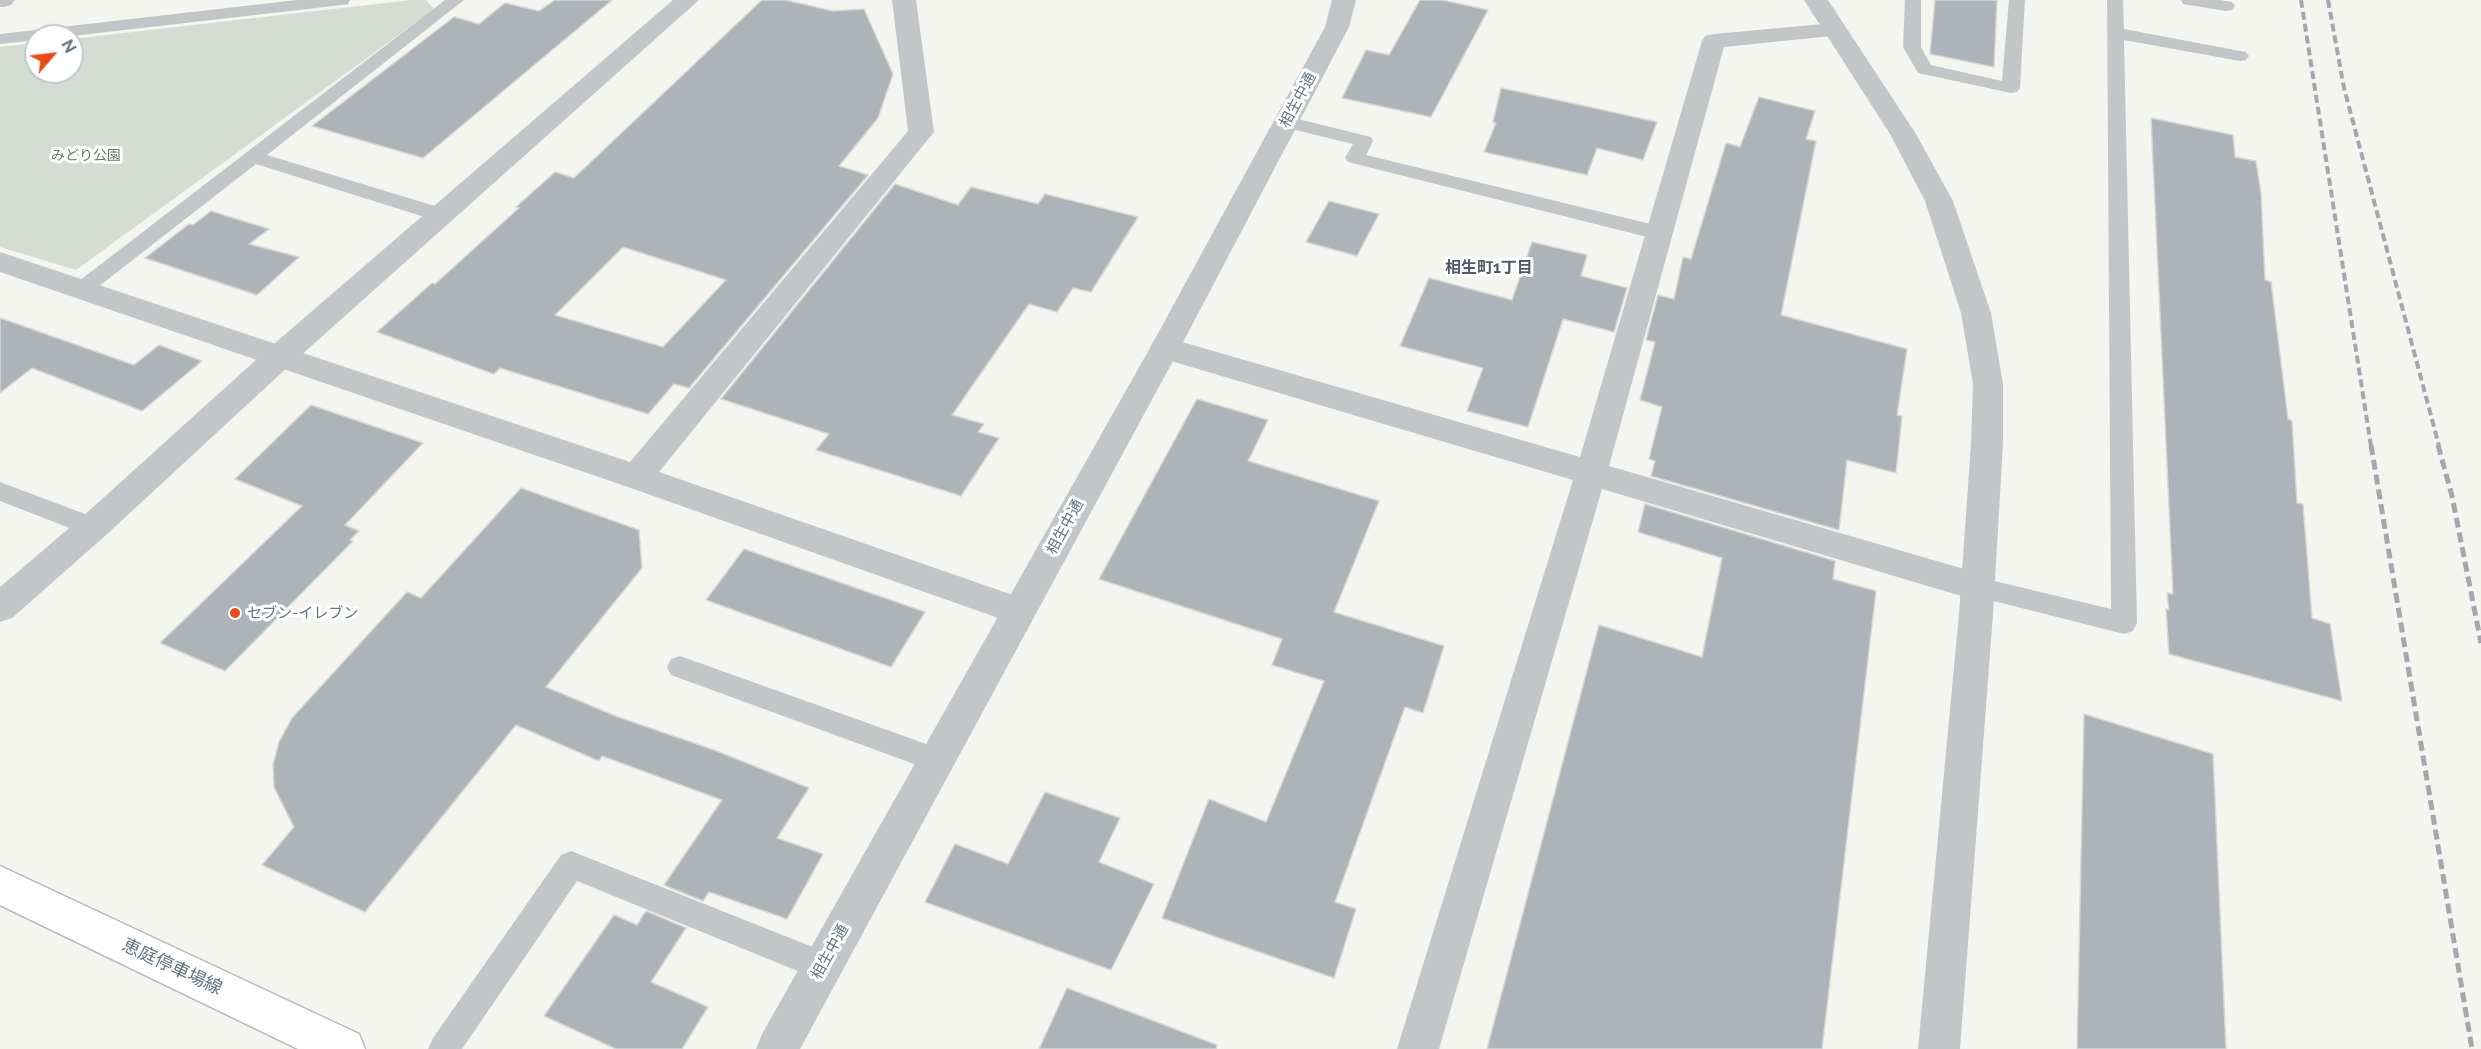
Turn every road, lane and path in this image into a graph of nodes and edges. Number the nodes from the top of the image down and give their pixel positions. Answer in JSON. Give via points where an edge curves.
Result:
{"nodes":[{"id":1,"x":342,"y":0,"type":"edge"},
{"id":2,"x":456,"y":0,"type":"edge"},
{"id":3,"x":687,"y":0,"type":"edge"},
{"id":4,"x":904,"y":0,"type":"edge"},
{"id":5,"x":1344,"y":0,"type":"edge"},
{"id":6,"x":1816,"y":0,"type":"edge"},
{"id":7,"x":1913,"y":0,"type":"edge"},
{"id":8,"x":2017,"y":0,"type":"edge"},
{"id":9,"x":2115,"y":0,"type":"edge"},
{"id":10,"x":2188,"y":0,"type":"edge"},
{"id":11,"x":2226,"y":6,"type":"dead end"},
{"id":12,"x":1834,"y":30,"type":"junction"},
{"id":13,"x":2115,"y":33,"type":"junction"},
{"id":14,"x":0,"y":39,"type":"edge"},
{"id":15,"x":2240,"y":56,"type":"dead end"},
{"id":16,"x":1286,"y":122,"type":"junction"},
{"id":17,"x":252,"y":157,"type":"junction"},
{"id":18,"x":441,"y":215,"type":"junction"},
{"id":19,"x":1659,"y":233,"type":"junction"},
{"id":20,"x":0,"y":262,"type":"edge"},
{"id":21,"x":82,"y":289,"type":"junction"},
{"id":22,"x":1165,"y":348,"type":"junction"},
{"id":23,"x":279,"y":357,"type":"junction"},
{"id":24,"x":1591,"y":472,"type":"junction"},
{"id":25,"x":636,"y":477,"type":"junction"},
{"id":26,"x":0,"y":491,"type":"edge"},
{"id":27,"x":93,"y":527,"type":"junction"},
{"id":28,"x":1978,"y":587,"type":"junction"},
{"id":29,"x":0,"y":608,"type":"edge"},
{"id":30,"x":1018,"y":611,"type":"junction"},
{"id":31,"x":680,"y":667,"type":"dead end"},
{"id":32,"x":936,"y":760,"type":"junction"},
{"id":33,"x":0,"y":885,"type":"edge"},
{"id":34,"x":822,"y":966,"type":"junction"},
{"id":35,"x":344,"y":1049,"type":"edge"},
{"id":36,"x":444,"y":1049,"type":"edge"},
{"id":37,"x":777,"y":1049,"type":"edge"},
{"id":38,"x":1418,"y":1049,"type":"edge"},
{"id":39,"x":1939,"y":1049,"type":"edge"}],
"edges":[{"from":1,"to":14,"type":"lane"},
{"from":2,"to":17,"type":"lane"},
{"from":3,"to":18,"type":"street"},
{"from":4,"to":25,"type":"street","via":[[921,132]]},
{"from":5,"to":16,"type":"street","name":"相生中通","via":[[1337,27]]},
{"from":6,"to":12,"type":"street"},
{"from":7,"to":8,"type":"lane","via":[[1912,47],[1924,69],[2011,88]]},
{"from":9,"to":13,"type":"lane"},
{"from":10,"to":11,"type":"lane"},
{"from":12,"to":19,"type":"street","via":[[1714,41]]},
{"from":12,"to":28,"type":"street","via":[[1903,135],[1939,201],[1976,313],[1988,384]]},
{"from":13,"to":15,"type":"lane"},
{"from":13,"to":28,"type":"lane","via":[[2124,622]]},
{"from":16,"to":19,"type":"lane","via":[[1364,141],[1355,158]]},
{"from":16,"to":22,"type":"street","name":"相生中通"},
{"from":17,"to":18,"type":"lane"},
{"from":17,"to":21,"type":"lane"},
{"from":18,"to":23,"type":"street"},
{"from":19,"to":24,"type":"street"},
{"from":20,"to":21,"type":"street"},
{"from":21,"to":23,"type":"street"},
{"from":22,"to":24,"type":"street"},
{"from":22,"to":30,"type":"street","name":"相生中通"},
{"from":23,"to":25,"type":"street"},
{"from":23,"to":27,"type":"street"},
{"from":24,"to":28,"type":"street"},
{"from":24,"to":38,"type":"street"},
{"from":25,"to":30,"type":"street"},
{"from":26,"to":27,"type":"lane"},
{"from":27,"to":29,"type":"street"},
{"from":28,"to":39,"type":"street"},
{"from":30,"to":32,"type":"street","name":"相生中通"},
{"from":31,"to":32,"type":"lane"},
{"from":32,"to":34,"type":"street","name":"相生中通"},
{"from":33,"to":35,"type":"main road","name":"恵庭停車場線"},
{"from":34,"to":36,"type":"lane","via":[[571,865]]},
{"from":34,"to":37,"type":"street","name":"相生中通"}]}
